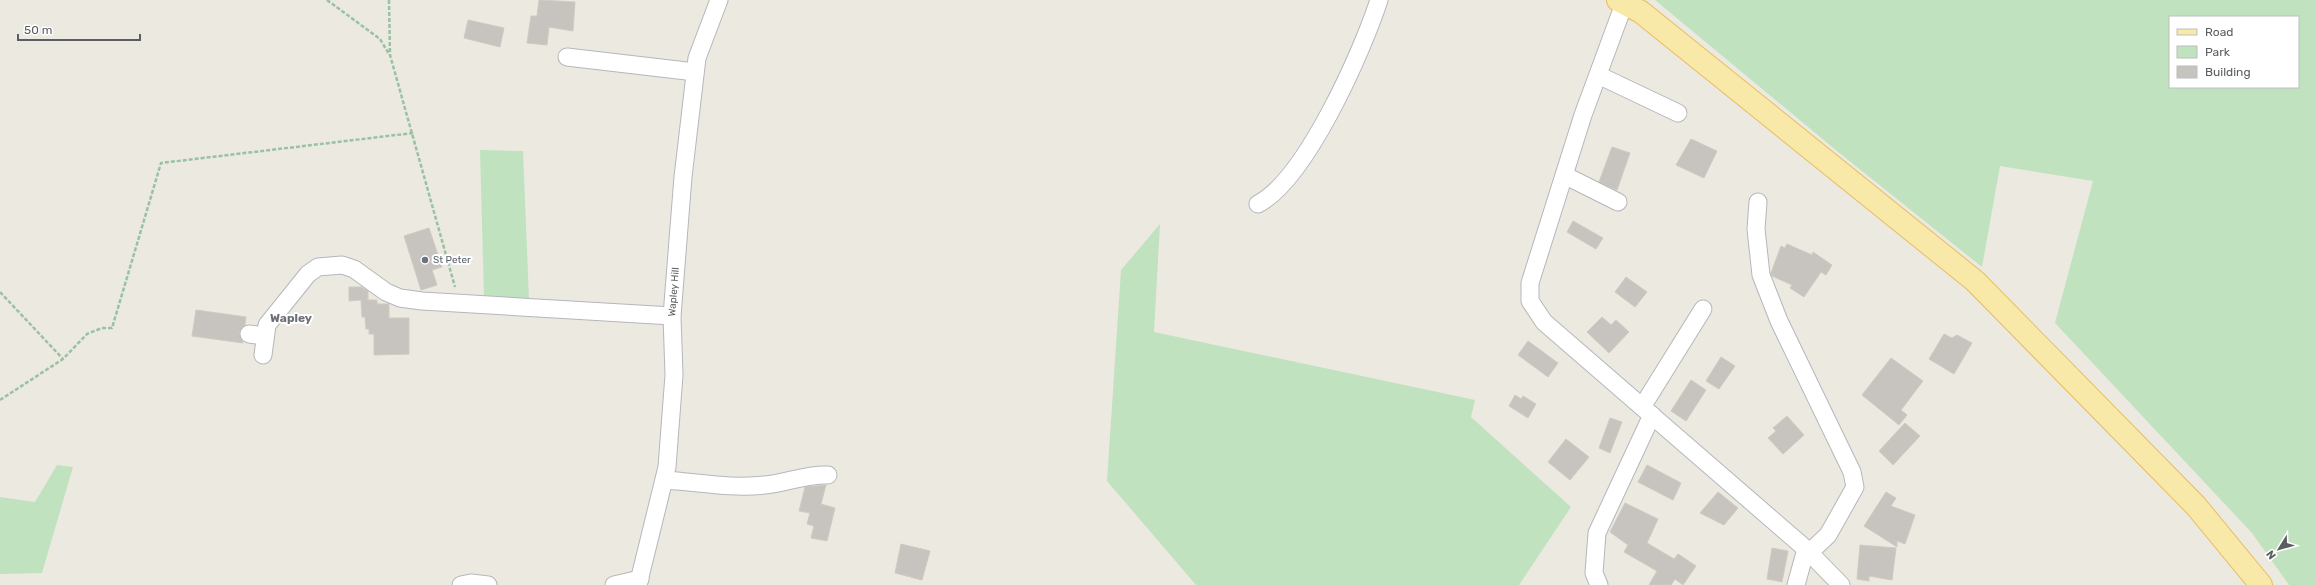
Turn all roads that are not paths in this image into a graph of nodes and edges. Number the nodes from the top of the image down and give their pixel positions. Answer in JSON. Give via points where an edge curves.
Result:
{"nodes":[{"id":1,"x":719,"y":0,"type":"edge"},
{"id":2,"x":1378,"y":0,"type":"edge"},
{"id":3,"x":1621,"y":2,"type":"edge"},
{"id":4,"x":567,"y":57,"type":"dead end"},
{"id":5,"x":695,"y":72,"type":"junction"},
{"id":6,"x":1598,"y":75,"type":"junction"},
{"id":7,"x":1678,"y":113,"type":"dead end"},
{"id":8,"x":1564,"y":176,"type":"junction"},
{"id":9,"x":1618,"y":202,"type":"dead end"},
{"id":10,"x":1758,"y":202,"type":"dead end"},
{"id":11,"x":1258,"y":204,"type":"dead end"},
{"id":12,"x":1703,"y":308,"type":"dead end"},
{"id":13,"x":672,"y":316,"type":"junction"},
{"id":14,"x":263,"y":355,"type":"dead end"},
{"id":15,"x":1647,"y":411,"type":"junction"},
{"id":16,"x":828,"y":475,"type":"dead end"},
{"id":17,"x":664,"y":480,"type":"junction"},
{"id":18,"x":1808,"y":551,"type":"junction"},
{"id":19,"x":639,"y":582,"type":"edge"},
{"id":20,"x":460,"y":585,"type":"edge"},
{"id":21,"x":488,"y":585,"type":"edge"},
{"id":22,"x":614,"y":585,"type":"edge"},
{"id":23,"x":1599,"y":585,"type":"edge"},
{"id":24,"x":1796,"y":585,"type":"edge"},
{"id":25,"x":1841,"y":585,"type":"edge"},
{"id":26,"x":2261,"y":585,"type":"edge"}],
"edges":[{"from":1,"to":5,"type":"street","name":"Wapley Hill","via":[[697,58]]},
{"from":2,"to":11,"type":"street","via":[[1355,63],[1313,141],[1279,190]]},
{"from":3,"to":6,"type":"street"},
{"from":3,"to":26,"type":"main road","via":[[1641,12],[1976,281],[2196,506]]},
{"from":4,"to":5,"type":"street"},
{"from":5,"to":13,"type":"street","name":"Wapley Hill","via":[[683,177]]},
{"from":6,"to":7,"type":"street"},
{"from":6,"to":8,"type":"street"},
{"from":8,"to":9,"type":"street"},
{"from":8,"to":15,"type":"street","via":[[1530,283],[1530,301],[1544,322]]},
{"from":10,"to":18,"type":"street","via":[[1756,230],[1761,275],[1778,321],[1849,465],[1855,487],[1828,535]]},
{"from":12,"to":15,"type":"street"},
{"from":13,"to":14,"type":"street","via":[[400,298],[386,292],[354,269],[342,265],[327,265],[318,267],[308,274],[257,335]]},
{"from":13,"to":17,"type":"street","name":"Wapley Hill","via":[[674,374]]},
{"from":15,"to":18,"type":"street"},
{"from":15,"to":23,"type":"street","via":[[1597,533],[1594,573]]},
{"from":16,"to":17,"type":"street","via":[[802,476],[766,485],[731,486]]},
{"from":17,"to":19,"type":"street","name":"Wapley Hill"},
{"from":18,"to":24,"type":"street"},
{"from":18,"to":25,"type":"street"},
{"from":19,"to":22,"type":"street"},
{"from":20,"to":21,"type":"street"}]}
